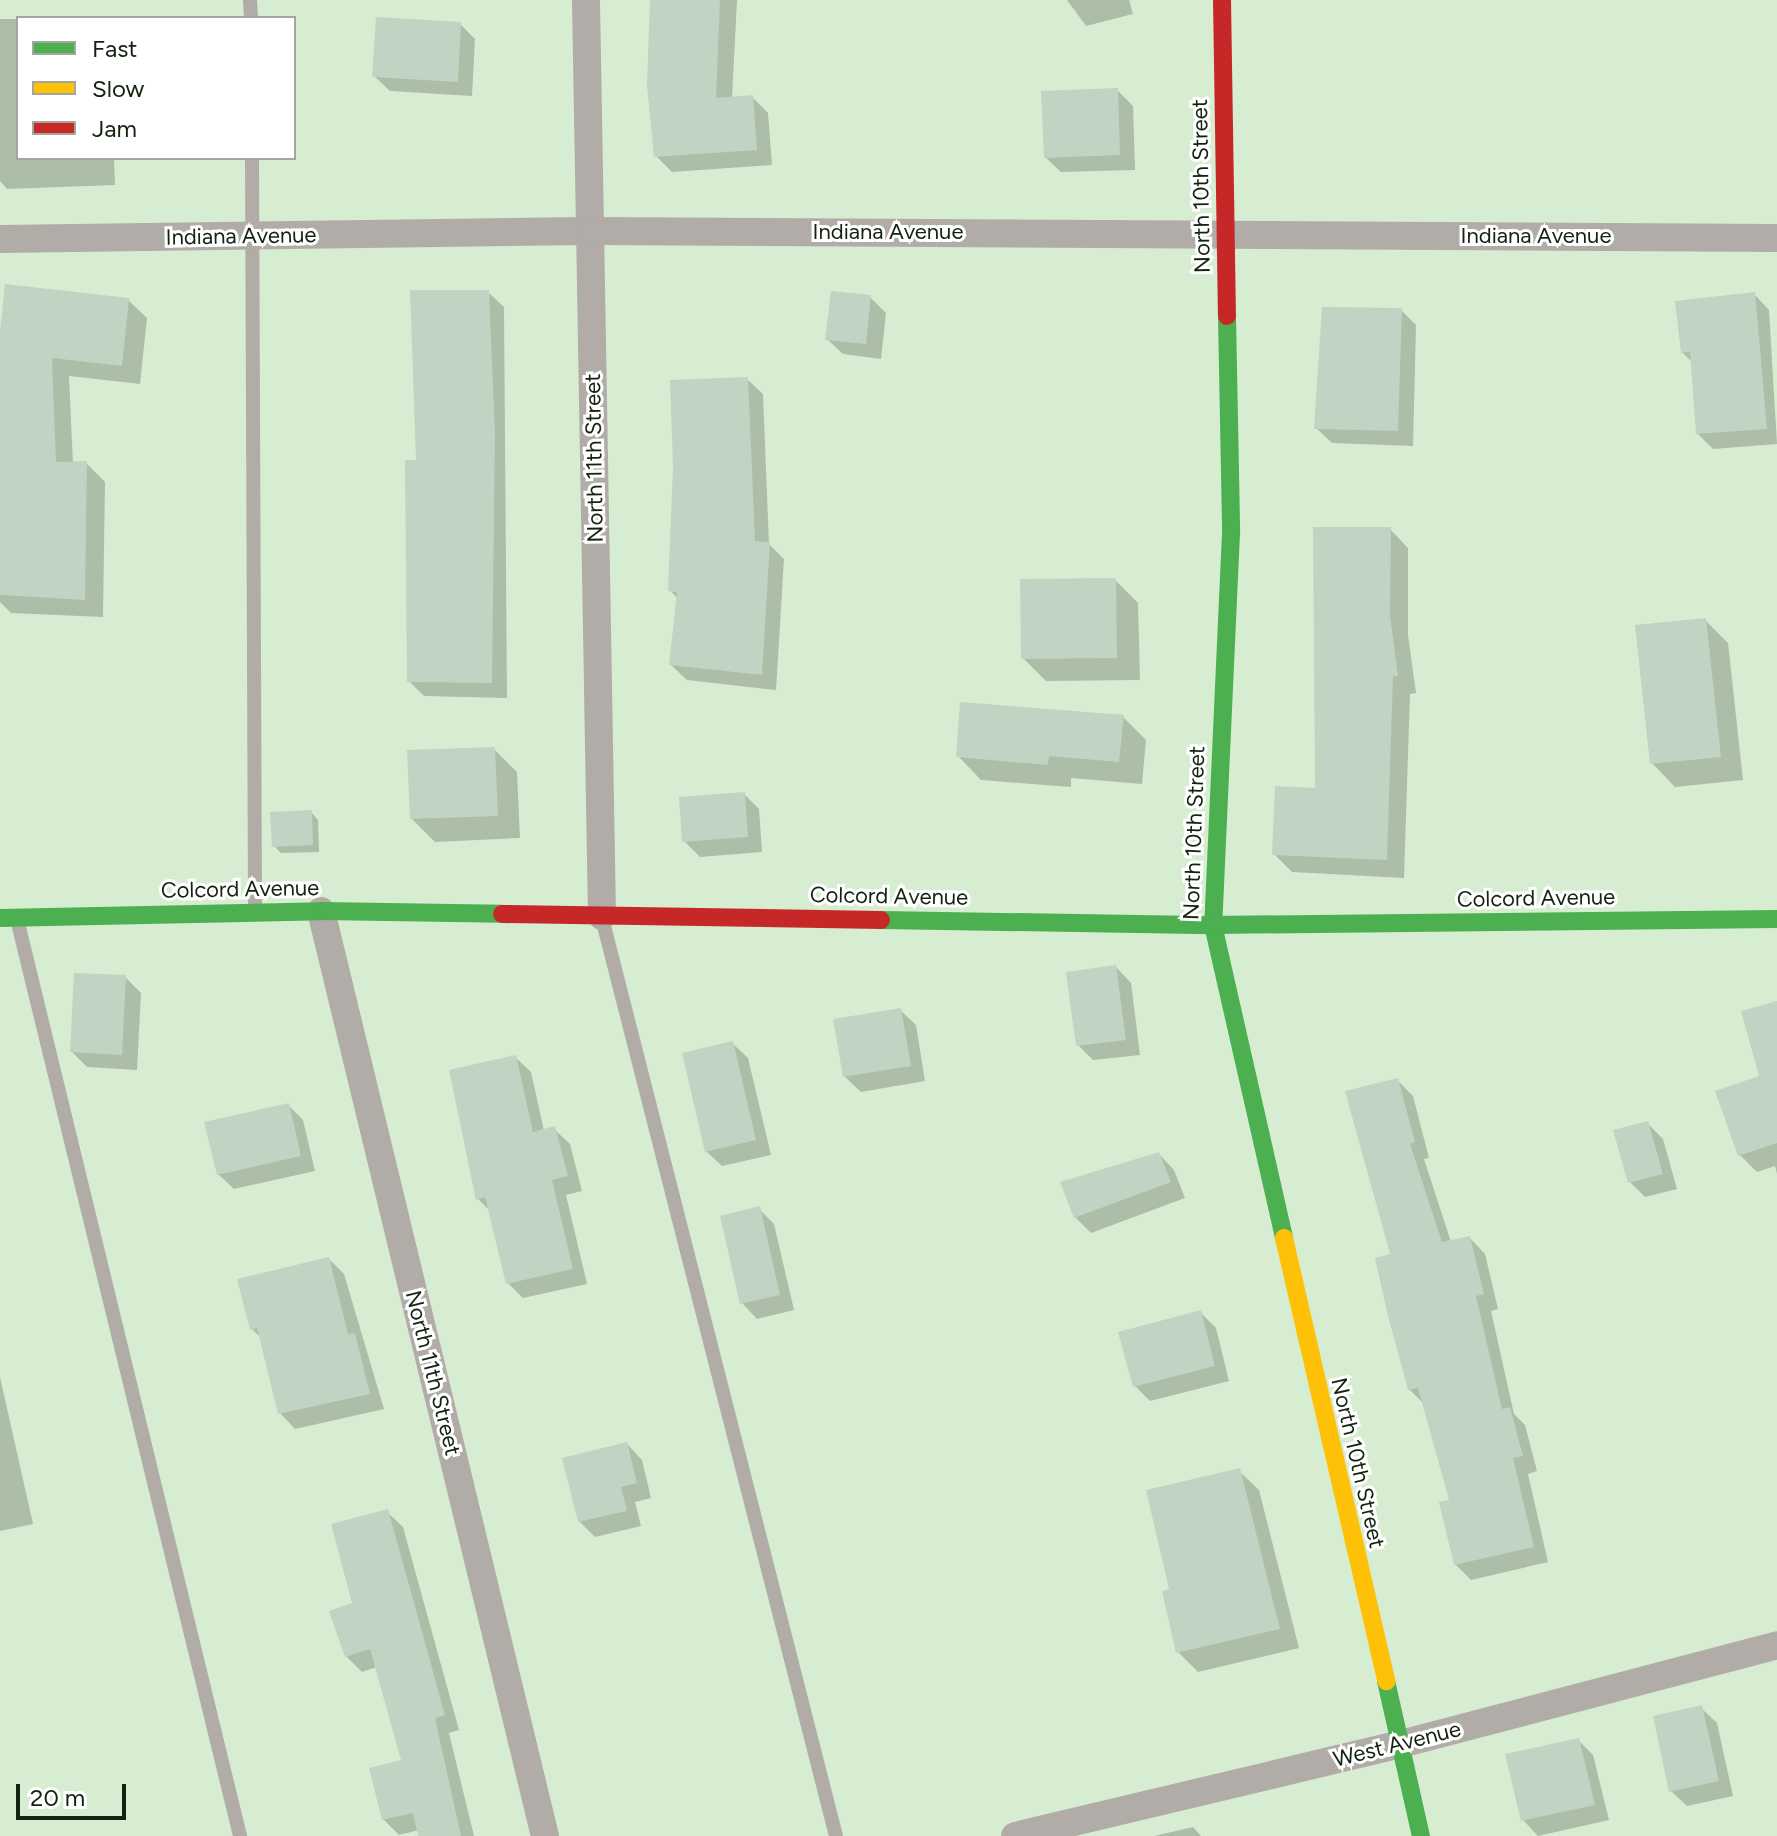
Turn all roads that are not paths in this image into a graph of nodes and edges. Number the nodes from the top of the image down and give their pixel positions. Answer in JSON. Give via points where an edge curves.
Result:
{"nodes":[{"id":1,"x":586,"y":0,"type":"edge"},
{"id":2,"x":1222,"y":0,"type":"edge"},
{"id":3,"x":252,"y":160,"type":"edge"},
{"id":4,"x":590,"y":231,"type":"junction"},
{"id":5,"x":1226,"y":234,"type":"junction"},
{"id":6,"x":253,"y":236,"type":"junction"},
{"id":7,"x":1777,"y":238,"type":"edge"},
{"id":8,"x":0,"y":239,"type":"edge"},
{"id":9,"x":321,"y":911,"type":"junction"},
{"id":10,"x":255,"y":912,"type":"junction"},
{"id":11,"x":602,"y":916,"type":"junction"},
{"id":12,"x":8,"y":918,"type":"edge"},
{"id":13,"x":1777,"y":919,"type":"edge"},
{"id":14,"x":1213,"y":925,"type":"junction"},
{"id":15,"x":1777,"y":1645,"type":"edge"},
{"id":16,"x":1397,"y":1745,"type":"junction"},
{"id":17,"x":240,"y":1836,"type":"edge"},
{"id":18,"x":545,"y":1836,"type":"edge"},
{"id":19,"x":836,"y":1836,"type":"edge"},
{"id":20,"x":1015,"y":1836,"type":"edge"},
{"id":21,"x":1421,"y":1836,"type":"edge"}],
"edges":[{"from":1,"to":4,"type":"street","name":"North 11th Street"},
{"from":2,"to":5,"type":"street","name":"North 10th Street"},
{"from":3,"to":6,"type":"lane"},
{"from":4,"to":5,"type":"street","name":"Indiana Avenue"},
{"from":4,"to":6,"type":"street","name":"Indiana Avenue"},
{"from":4,"to":11,"type":"street","name":"North 11th Street"},
{"from":5,"to":7,"type":"street","name":"Indiana Avenue"},
{"from":5,"to":14,"type":"street","name":"North 10th Street","via":[[1231,533]]},
{"from":6,"to":8,"type":"street","name":"Indiana Avenue"},
{"from":6,"to":10,"type":"lane"},
{"from":9,"to":10,"type":"street","name":"Colcord Avenue"},
{"from":9,"to":11,"type":"street","name":"Colcord Avenue"},
{"from":9,"to":18,"type":"street","name":"North 11th Street"},
{"from":10,"to":12,"type":"street","name":"Colcord Avenue"},
{"from":11,"to":14,"type":"street","name":"Colcord Avenue"},
{"from":11,"to":19,"type":"lane"},
{"from":12,"to":17,"type":"lane"},
{"from":13,"to":14,"type":"street","name":"Colcord Avenue"},
{"from":14,"to":16,"type":"street","name":"North 10th Street"},
{"from":15,"to":16,"type":"street","name":"West Avenue"},
{"from":16,"to":20,"type":"street","name":"West Avenue"},
{"from":16,"to":21,"type":"street","name":"North 10th Street"}]}
